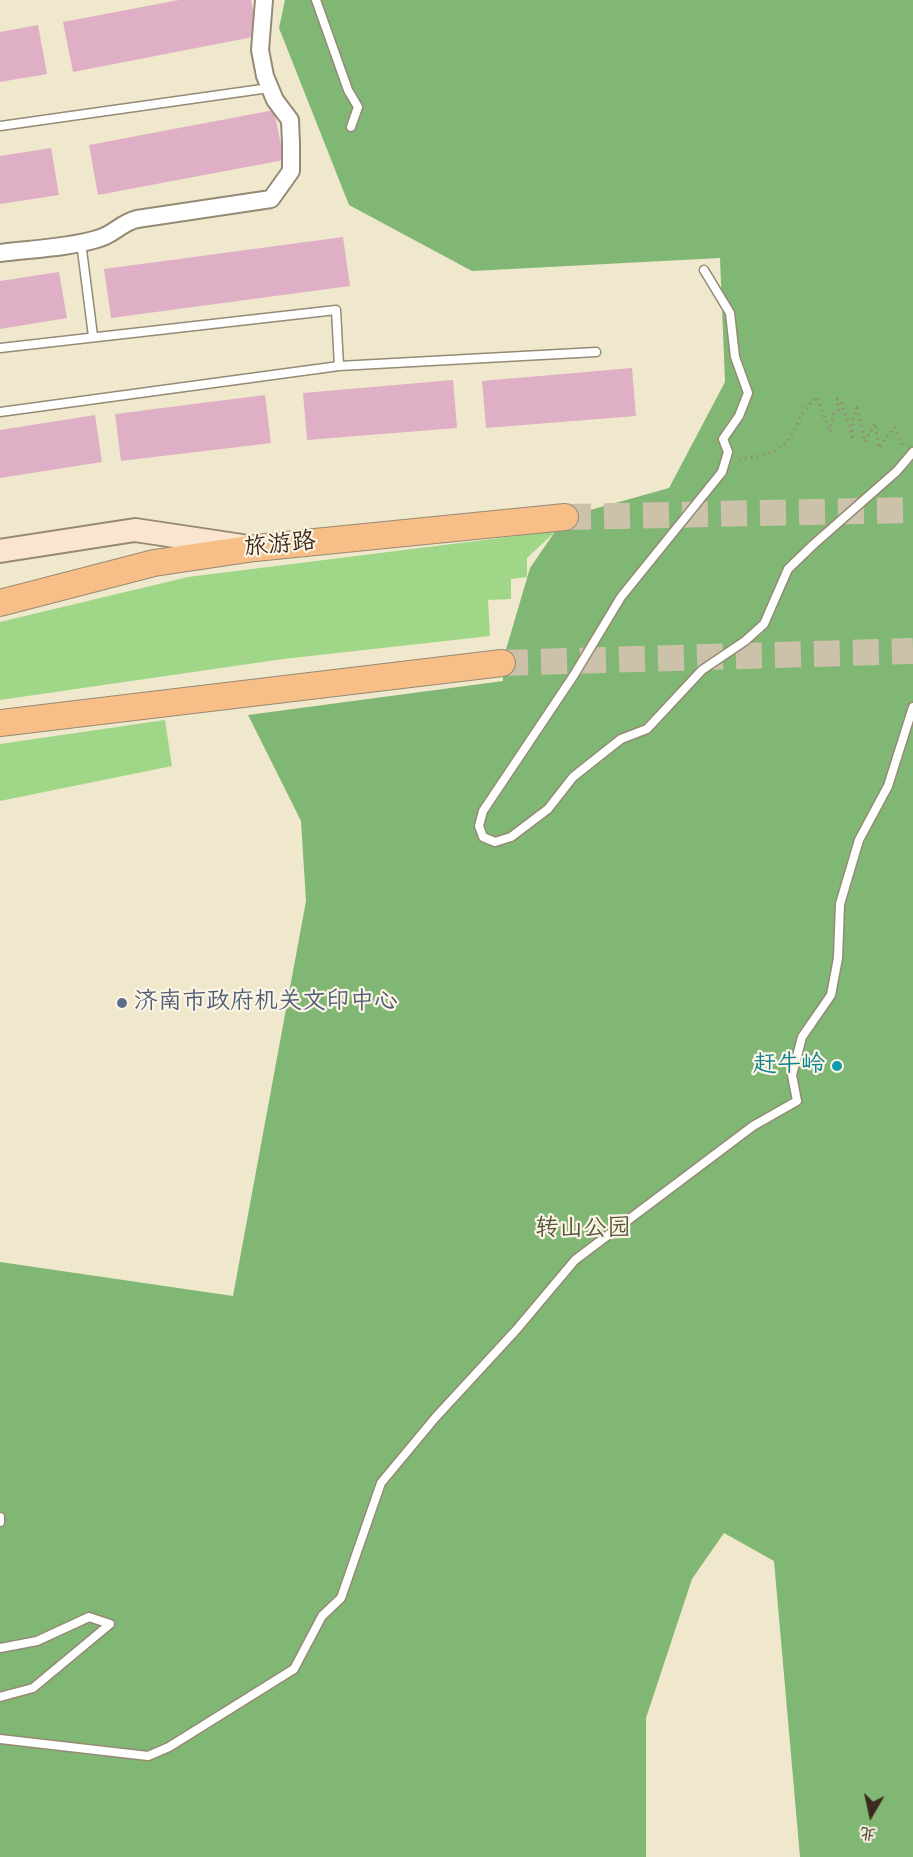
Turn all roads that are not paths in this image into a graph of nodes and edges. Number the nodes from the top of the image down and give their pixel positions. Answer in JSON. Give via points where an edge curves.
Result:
{"nodes":[{"id":1,"x":264,"y":0,"type":"edge"},
{"id":2,"x":316,"y":0,"type":"edge"},
{"id":3,"x":269,"y":88,"type":"junction"},
{"id":4,"x":0,"y":126,"type":"edge"},
{"id":5,"x":351,"y":127,"type":"dead end"},
{"id":6,"x":81,"y":242,"type":"junction"},
{"id":7,"x":0,"y":253,"type":"edge"},
{"id":8,"x":704,"y":270,"type":"dead end"},
{"id":9,"x":93,"y":336,"type":"junction"},
{"id":10,"x":0,"y":348,"type":"edge"},
{"id":11,"x":596,"y":352,"type":"dead end"},
{"id":12,"x":339,"y":366,"type":"junction"},
{"id":13,"x":0,"y":412,"type":"edge"},
{"id":14,"x":911,"y":454,"type":"edge"},
{"id":15,"x":566,"y":517,"type":"tunnel mouth"},
{"id":16,"x":255,"y":548,"type":"junction"},
{"id":17,"x":0,"y":551,"type":"edge"},
{"id":18,"x":0,"y":603,"type":"edge"},
{"id":19,"x":502,"y":663,"type":"tunnel mouth"},
{"id":20,"x":913,"y":707,"type":"edge"},
{"id":21,"x":0,"y":723,"type":"edge"},
{"id":22,"x":0,"y":1517,"type":"edge"},
{"id":23,"x":0,"y":1522,"type":"edge"},
{"id":24,"x":0,"y":1648,"type":"edge"},
{"id":25,"x":0,"y":1697,"type":"edge"},
{"id":26,"x":0,"y":1739,"type":"edge"}],
"edges":[{"from":1,"to":3,"type":"street","via":[[260,50]]},
{"from":2,"to":5,"type":"lane","via":[[348,90],[358,107]]},
{"from":3,"to":4,"type":"lane"},
{"from":3,"to":6,"type":"street","via":[[290,120],[291,143],[291,171],[271,199],[137,219],[121,223],[114,234]]},
{"from":6,"to":7,"type":"street"},
{"from":6,"to":9,"type":"lane"},
{"from":8,"to":14,"type":"lane","via":[[730,313],[735,357],[748,393],[739,416],[723,439],[728,452],[722,472],[621,597],[483,811],[479,826],[483,837],[495,842],[511,837],[548,809],[573,777],[621,739],[646,729],[702,670],[764,624],[788,569]]},
{"from":9,"to":10,"type":"lane"},
{"from":9,"to":12,"type":"lane","via":[[336,310]]},
{"from":11,"to":12,"type":"lane"},
{"from":12,"to":13,"type":"lane"},
{"from":15,"to":16,"type":"main road","name":"旅游路"},
{"from":16,"to":17,"type":"street","via":[[135,530]]},
{"from":16,"to":18,"type":"main road","name":"旅游路","via":[[154,563]]},
{"from":19,"to":21,"type":"main road"},
{"from":20,"to":26,"type":"lane","via":[[888,786],[859,840],[846,883],[840,904],[838,958],[831,995],[802,1037],[792,1075],[797,1101],[753,1126],[576,1260],[435,1418],[381,1483],[340,1598],[322,1616],[294,1669],[169,1747],[148,1756]]},
{"from":22,"to":23,"type":"lane"},
{"from":24,"to":25,"type":"lane","via":[[37,1641],[89,1617],[110,1624],[33,1688]]}]}
